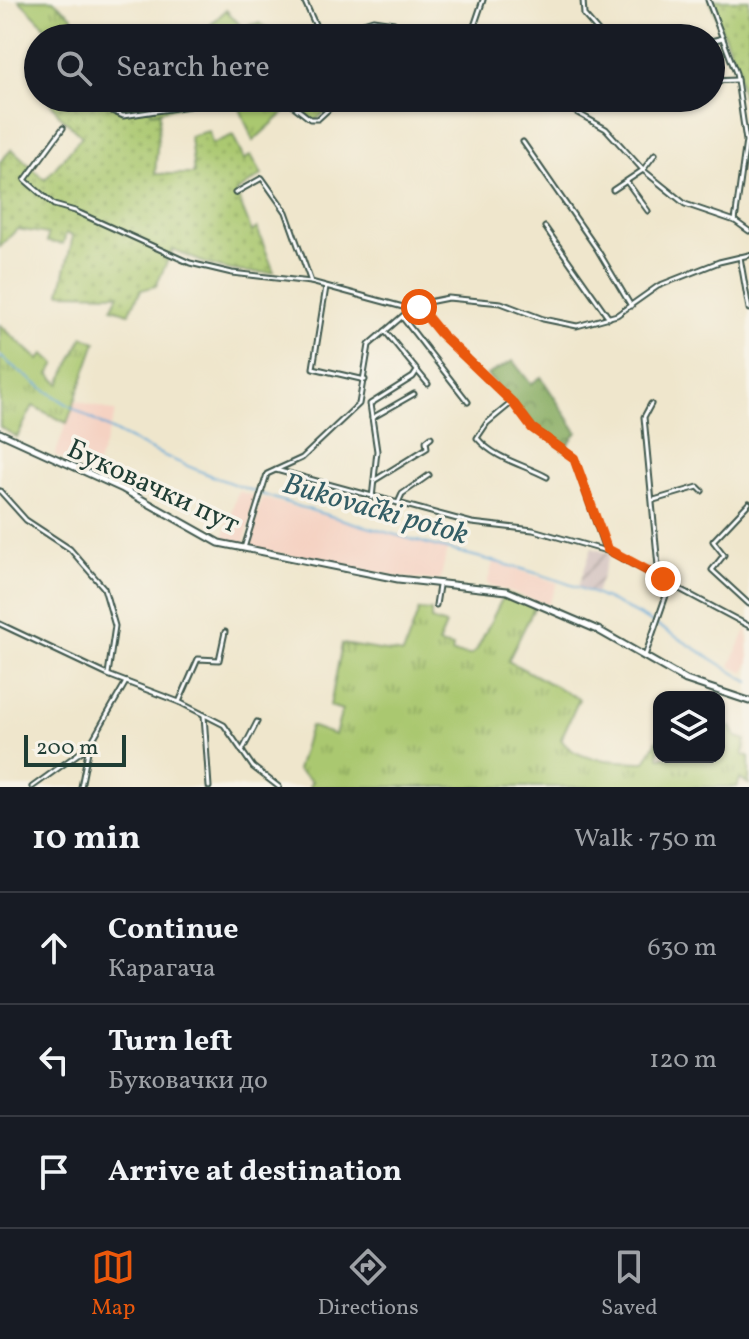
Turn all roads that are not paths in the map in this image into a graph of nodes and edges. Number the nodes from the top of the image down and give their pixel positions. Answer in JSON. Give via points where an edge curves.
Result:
{"nodes":[{"id":1,"x":304,"y":0,"type":"edge"},
{"id":2,"x":483,"y":0,"type":"edge"},
{"id":3,"x":583,"y":0,"type":"edge"},
{"id":4,"x":708,"y":0,"type":"edge"},
{"id":5,"x":315,"y":24,"type":"edge"},
{"id":6,"x":360,"y":24,"type":"edge"},
{"id":7,"x":395,"y":24,"type":"edge"},
{"id":8,"x":475,"y":24,"type":"edge"},
{"id":9,"x":592,"y":24,"type":"edge"},
{"id":10,"x":717,"y":24,"type":"edge"},
{"id":11,"x":725,"y":44,"type":"edge"},
{"id":12,"x":725,"y":80,"type":"edge"},
{"id":13,"x":737,"y":80,"type":"junction"},
{"id":14,"x":114,"y":112,"type":"edge"},
{"id":15,"x":149,"y":112,"type":"edge"},
{"id":16,"x":301,"y":112,"type":"edge"},
{"id":17,"x":326,"y":112,"type":"edge"},
{"id":18,"x":576,"y":112,"type":"edge"},
{"id":19,"x":63,"y":128,"type":"dead end"},
{"id":20,"x":523,"y":142,"type":"dead end"},
{"id":21,"x":655,"y":154,"type":"dead end"},
{"id":22,"x":643,"y":170,"type":"junction"},
{"id":23,"x":627,"y":182,"type":"junction"},
{"id":24,"x":613,"y":190,"type":"dead end"},
{"id":25,"x":235,"y":193,"type":"dead end"},
{"id":26,"x":648,"y":211,"type":"dead end"},
{"id":27,"x":735,"y":221,"type":"junction"},
{"id":28,"x":545,"y":227,"type":"dead end"},
{"id":29,"x":749,"y":231,"type":"edge"},
{"id":30,"x":749,"y":255,"type":"edge"},
{"id":31,"x":740,"y":257,"type":"junction"},
{"id":32,"x":311,"y":282,"type":"junction"},
{"id":33,"x":326,"y":287,"type":"junction"},
{"id":34,"x":419,"y":306,"type":"junction"},
{"id":35,"x":631,"y":306,"type":"junction"},
{"id":36,"x":413,"y":307,"type":"junction"},
{"id":37,"x":749,"y":309,"type":"edge"},
{"id":38,"x":402,"y":316,"type":"junction"},
{"id":39,"x":609,"y":318,"type":"junction"},
{"id":40,"x":385,"y":330,"type":"junction"},
{"id":41,"x":417,"y":371,"type":"junction"},
{"id":42,"x":365,"y":380,"type":"junction"},
{"id":43,"x":428,"y":384,"type":"dead end"},
{"id":44,"x":414,"y":394,"type":"dead end"},
{"id":45,"x":468,"y":402,"type":"dead end"},
{"id":46,"x":510,"y":404,"type":"junction"},
{"id":47,"x":651,"y":404,"type":"dead end"},
{"id":48,"x":371,"y":419,"type":"junction"},
{"id":49,"x":0,"y":433,"type":"edge"},
{"id":50,"x":431,"y":437,"type":"dead end"},
{"id":51,"x":276,"y":470,"type":"junction"},
{"id":52,"x":429,"y":475,"type":"dead end"},
{"id":53,"x":547,"y":477,"type":"dead end"},
{"id":54,"x":375,"y":480,"type":"junction"},
{"id":55,"x":0,"y":491,"type":"edge"},
{"id":56,"x":702,"y":491,"type":"dead end"},
{"id":57,"x":372,"y":498,"type":"junction"},
{"id":58,"x":654,"y":500,"type":"junction"},
{"id":59,"x":398,"y":503,"type":"junction"},
{"id":60,"x":749,"y":503,"type":"edge"},
{"id":61,"x":244,"y":548,"type":"junction"},
{"id":62,"x":610,"y":552,"type":"junction"},
{"id":63,"x":659,"y":577,"type":"junction"},
{"id":64,"x":440,"y":582,"type":"junction"},
{"id":65,"x":670,"y":584,"type":"junction"},
{"id":66,"x":749,"y":604,"type":"edge"},
{"id":67,"x":436,"y":605,"type":"dead end"},
{"id":68,"x":0,"y":624,"type":"edge"},
{"id":69,"x":749,"y":626,"type":"edge"},
{"id":70,"x":225,"y":632,"type":"dead end"},
{"id":71,"x":645,"y":657,"type":"junction"},
{"id":72,"x":108,"y":675,"type":"junction"},
{"id":73,"x":126,"y":682,"type":"junction"},
{"id":74,"x":749,"y":701,"type":"edge"},
{"id":75,"x":179,"y":702,"type":"junction"},
{"id":76,"x":204,"y":715,"type":"junction"},
{"id":77,"x":257,"y":722,"type":"dead end"},
{"id":78,"x":89,"y":746,"type":"junction"},
{"id":79,"x":242,"y":751,"type":"junction"},
{"id":80,"x":32,"y":787,"type":"edge"},
{"id":81,"x":81,"y":787,"type":"edge"},
{"id":82,"x":209,"y":787,"type":"edge"},
{"id":83,"x":279,"y":787,"type":"edge"}],
"edges":[{"from":1,"to":5,"type":"street"},
{"from":2,"to":8,"type":"street"},
{"from":3,"to":9,"type":"street","via":[[584,15]]},
{"from":4,"to":10,"type":"street"},
{"from":6,"to":7,"type":"street"},
{"from":11,"to":13,"type":"street"},
{"from":12,"to":13,"type":"street"},
{"from":13,"to":27,"type":"street","via":[[746,141]]},
{"from":14,"to":15,"type":"street"},
{"from":16,"to":17,"type":"street","via":[[310,119]]},
{"from":18,"to":22,"type":"street","via":[[606,129]]},
{"from":19,"to":32,"type":"street","via":[[25,178],[47,201],[190,263]]},
{"from":20,"to":35,"type":"street"},
{"from":21,"to":22,"type":"street"},
{"from":22,"to":23,"type":"street"},
{"from":22,"to":27,"type":"street","via":[[685,204]]},
{"from":23,"to":24,"type":"street"},
{"from":23,"to":26,"type":"street"},
{"from":25,"to":32,"type":"street","via":[[262,178],[286,212]]},
{"from":27,"to":29,"type":"street"},
{"from":28,"to":39,"type":"street"},
{"from":30,"to":31,"type":"street"},
{"from":31,"to":35,"type":"street","via":[[658,286]]},
{"from":31,"to":37,"type":"street"},
{"from":32,"to":33,"type":"street"},
{"from":33,"to":36,"type":"street"},
{"from":33,"to":42,"type":"street","via":[[313,368]]},
{"from":34,"to":36,"type":"street"},
{"from":34,"to":39,"type":"street","via":[[465,298],[501,303],[564,325]]},
{"from":34,"to":46,"type":"street"},
{"from":35,"to":39,"type":"street"},
{"from":36,"to":38,"type":"street"},
{"from":38,"to":40,"type":"street"},
{"from":38,"to":45,"type":"street"},
{"from":40,"to":41,"type":"street"},
{"from":40,"to":42,"type":"street","via":[[369,345]]},
{"from":41,"to":43,"type":"street"},
{"from":41,"to":48,"type":"street","via":[[370,404]]},
{"from":42,"to":51,"type":"street","via":[[356,408],[308,453]]},
{"from":44,"to":48,"type":"street"},
{"from":46,"to":53,"type":"street","via":[[477,438],[524,470]]},
{"from":46,"to":62,"type":"street","via":[[574,458]]},
{"from":47,"to":58,"type":"street","via":[[644,417]]},
{"from":48,"to":54,"type":"street"},
{"from":49,"to":61,"type":"street","name":"Буковачки пут","via":[[137,497],[219,543]]},
{"from":50,"to":54,"type":"street","via":[[427,448]]},
{"from":51,"to":57,"type":"street"},
{"from":51,"to":61,"type":"street","via":[[266,475]]},
{"from":52,"to":59,"type":"street"},
{"from":54,"to":57,"type":"street"},
{"from":55,"to":72,"type":"street","via":[[26,520],[70,549],[104,588],[115,626]]},
{"from":56,"to":58,"type":"street","via":[[698,487]]},
{"from":57,"to":59,"type":"street"},
{"from":58,"to":63,"type":"street"},
{"from":59,"to":62,"type":"street","via":[[472,523],[533,530]]},
{"from":60,"to":66,"type":"street","via":[[713,541],[724,556],[712,570]]},
{"from":61,"to":64,"type":"street","name":"Буковачки пут","via":[[398,579]]},
{"from":62,"to":63,"type":"street"},
{"from":63,"to":65,"type":"street"},
{"from":64,"to":67,"type":"street"},
{"from":64,"to":71,"type":"street","name":"Буковачки пут","via":[[516,593]]},
{"from":65,"to":69,"type":"street"},
{"from":65,"to":71,"type":"street"},
{"from":68,"to":72,"type":"street"},
{"from":70,"to":75,"type":"street","via":[[219,660],[198,659]]},
{"from":71,"to":74,"type":"street","name":"Буковачки пут","via":[[690,682]]},
{"from":72,"to":73,"type":"street"},
{"from":73,"to":75,"type":"street"},
{"from":73,"to":78,"type":"street"},
{"from":75,"to":76,"type":"street"},
{"from":76,"to":79,"type":"street","via":[[224,725]]},
{"from":76,"to":82,"type":"street"},
{"from":77,"to":79,"type":"street"},
{"from":78,"to":80,"type":"street"},
{"from":78,"to":81,"type":"street"},
{"from":79,"to":83,"type":"street"}]}
